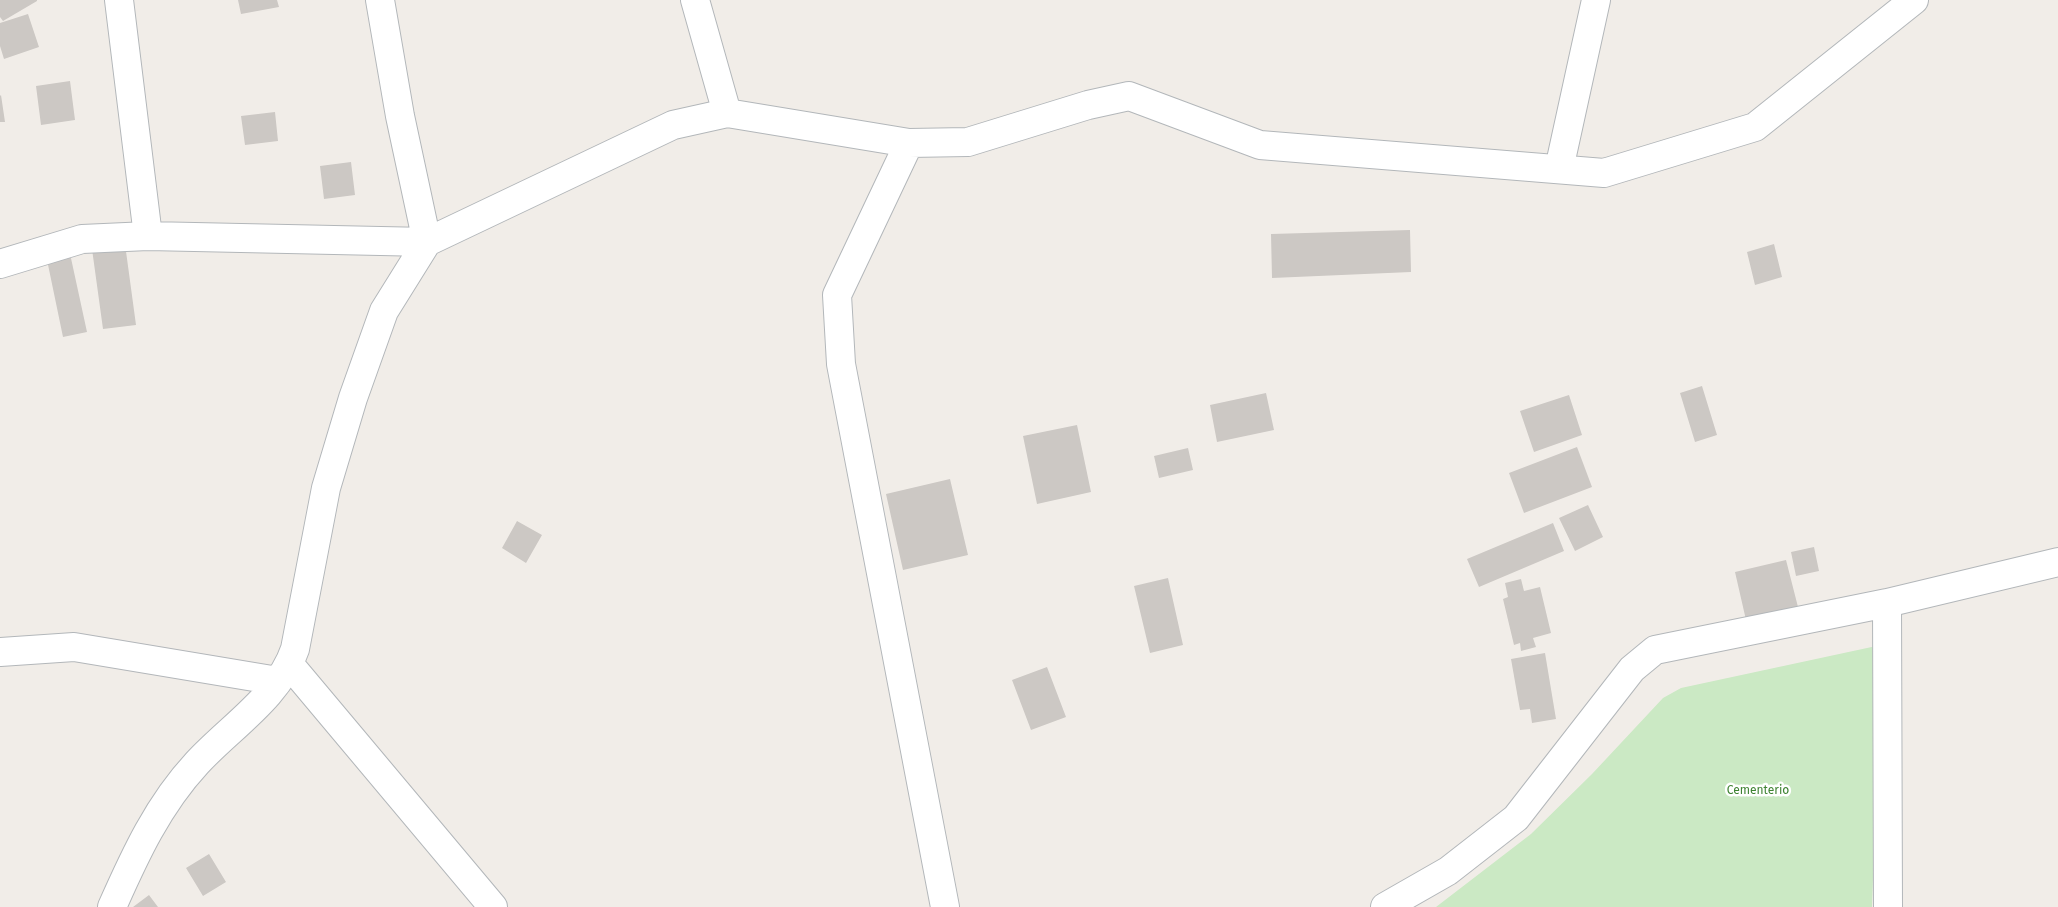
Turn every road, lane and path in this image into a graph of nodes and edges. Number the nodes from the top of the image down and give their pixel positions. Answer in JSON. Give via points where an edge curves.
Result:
{"nodes":[{"id":1,"x":119,"y":0,"type":"edge"},
{"id":2,"x":380,"y":0,"type":"edge"},
{"id":3,"x":696,"y":0,"type":"edge"},
{"id":4,"x":1596,"y":0,"type":"edge"},
{"id":5,"x":1914,"y":0,"type":"edge"},
{"id":6,"x":727,"y":113,"type":"junction"},
{"id":7,"x":909,"y":143,"type":"junction"},
{"id":8,"x":1559,"y":169,"type":"junction"},
{"id":9,"x":148,"y":236,"type":"junction"},
{"id":10,"x":427,"y":242,"type":"junction"},
{"id":11,"x":0,"y":264,"type":"edge"},
{"id":12,"x":2058,"y":562,"type":"edge"},
{"id":13,"x":1887,"y":604,"type":"junction"},
{"id":14,"x":0,"y":652,"type":"edge"},
{"id":15,"x":284,"y":673,"type":"junction"},
{"id":16,"x":112,"y":907,"type":"edge"},
{"id":17,"x":493,"y":907,"type":"edge"},
{"id":18,"x":944,"y":907,"type":"edge"},
{"id":19,"x":1385,"y":907,"type":"edge"},
{"id":20,"x":1888,"y":907,"type":"edge"}],
"edges":[{"from":1,"to":9,"type":"street"},
{"from":2,"to":10,"type":"street"},
{"from":3,"to":6,"type":"street"},
{"from":4,"to":8,"type":"street"},
{"from":5,"to":8,"type":"street","via":[[1755,127],[1604,173]]},
{"from":6,"to":7,"type":"street"},
{"from":6,"to":10,"type":"street","via":[[673,125]]},
{"from":7,"to":8,"type":"street","via":[[968,142],[1088,105],[1129,96],[1260,145]]},
{"from":7,"to":18,"type":"street","via":[[837,295],[841,364]]},
{"from":9,"to":10,"type":"street"},
{"from":9,"to":11,"type":"street","via":[[82,239]]},
{"from":10,"to":15,"type":"street","via":[[384,311],[353,398],[326,488],[295,649]]},
{"from":12,"to":13,"type":"street"},
{"from":13,"to":19,"type":"street","via":[[1655,650],[1632,669],[1516,818],[1448,871]]},
{"from":13,"to":20,"type":"street"},
{"from":14,"to":15,"type":"street","via":[[74,647]]},
{"from":15,"to":16,"type":"street","via":[[174,791],[152,822]]},
{"from":15,"to":17,"type":"street"}]}
